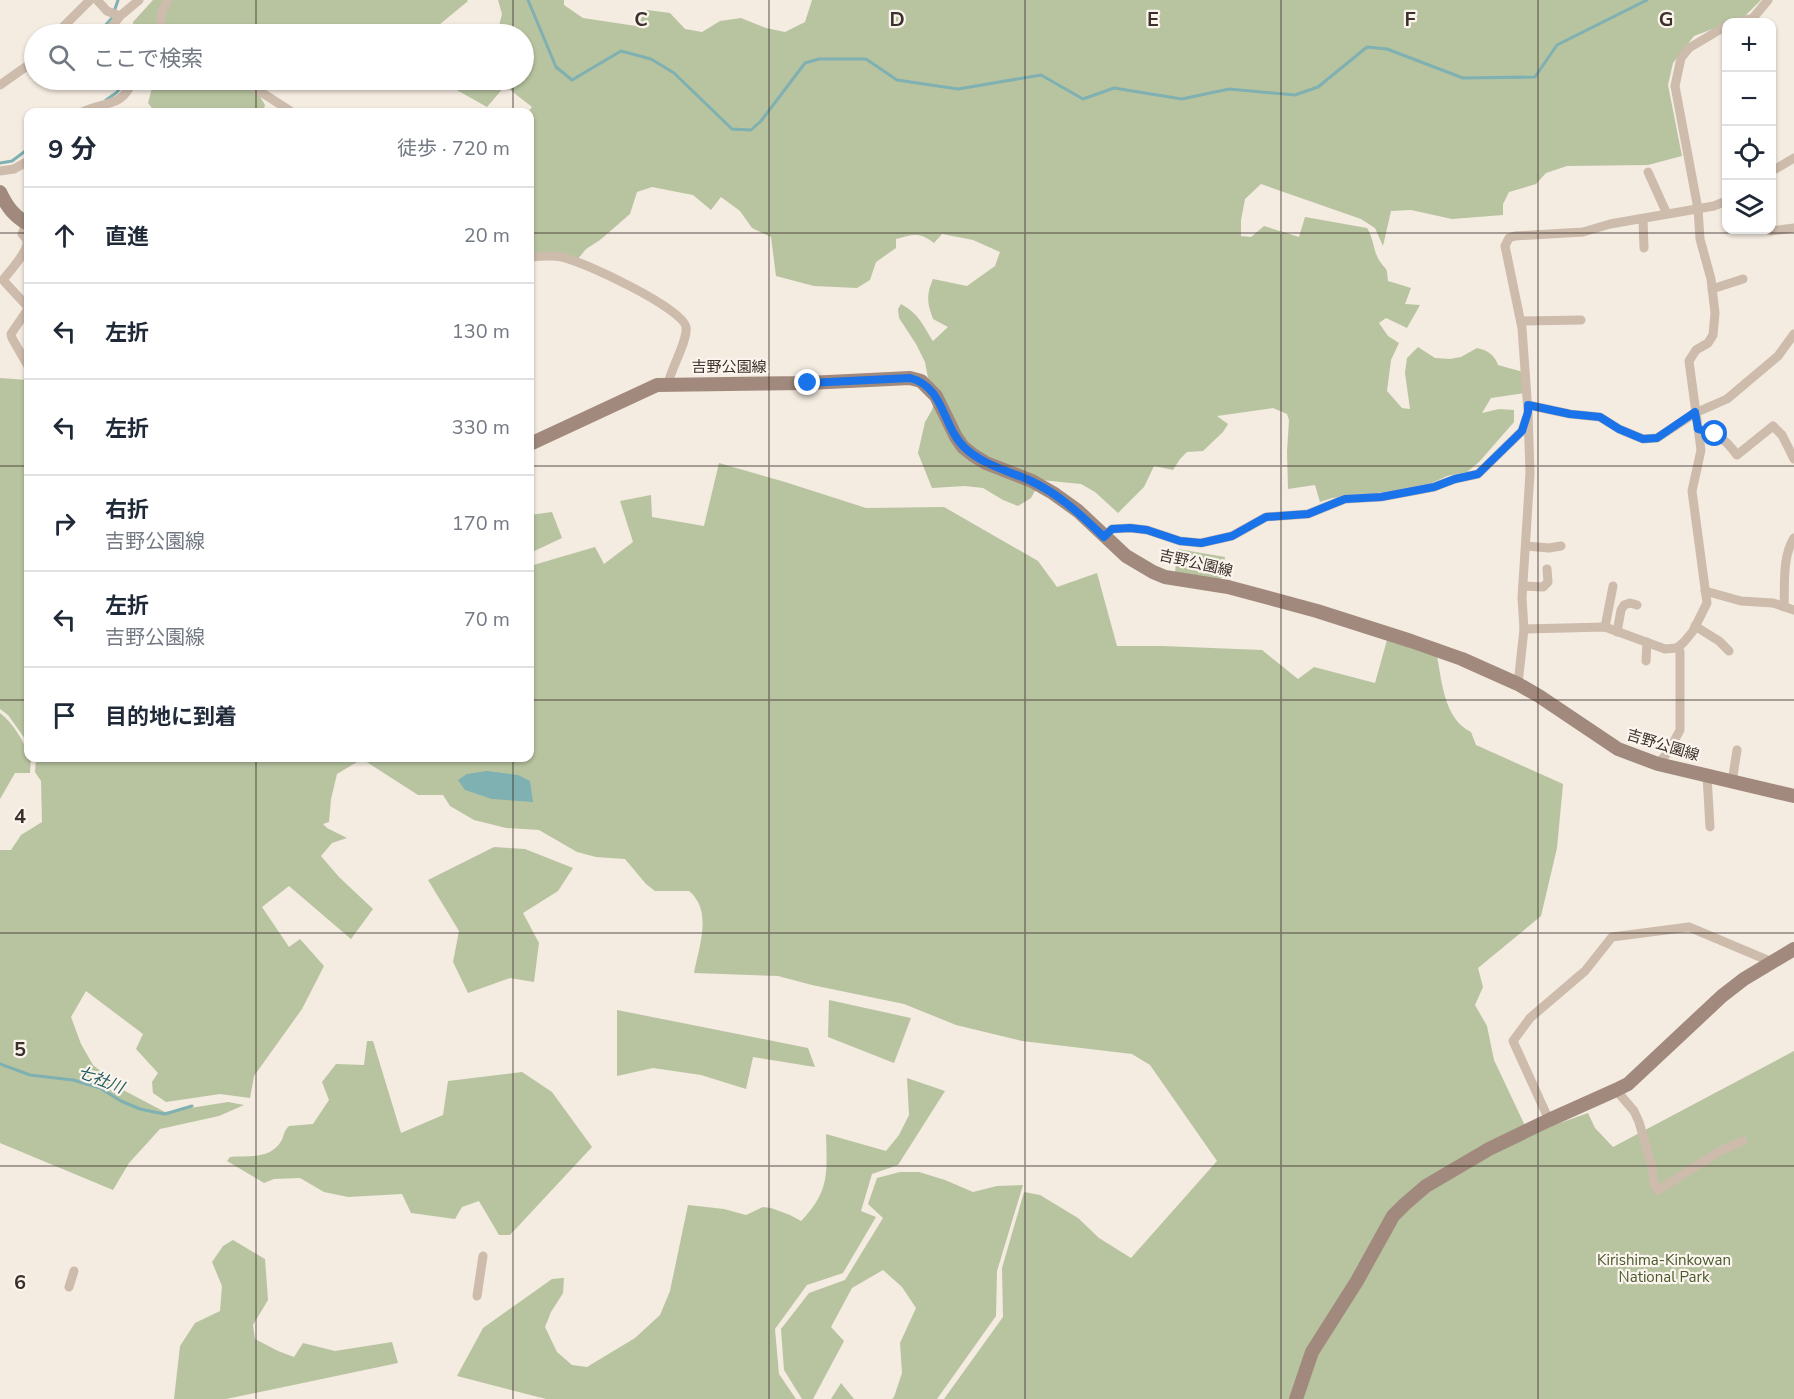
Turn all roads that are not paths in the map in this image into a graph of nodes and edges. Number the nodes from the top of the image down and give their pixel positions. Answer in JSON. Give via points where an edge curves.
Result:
{"nodes":[{"id":1,"x":90,"y":0,"type":"edge"},
{"id":2,"x":97,"y":0,"type":"edge"},
{"id":3,"x":140,"y":0,"type":"edge"},
{"id":4,"x":168,"y":0,"type":"edge"},
{"id":5,"x":1768,"y":0,"type":"edge"},
{"id":6,"x":120,"y":16,"type":"junction"},
{"id":7,"x":1753,"y":18,"type":"edge"},
{"id":8,"x":66,"y":24,"type":"edge"},
{"id":9,"x":114,"y":24,"type":"edge"},
{"id":10,"x":161,"y":24,"type":"edge"},
{"id":11,"x":1722,"y":28,"type":"edge"},
{"id":12,"x":24,"y":68,"type":"edge"},
{"id":13,"x":0,"y":85,"type":"edge"},
{"id":14,"x":128,"y":90,"type":"edge"},
{"id":15,"x":258,"y":90,"type":"edge"},
{"id":16,"x":97,"y":108,"type":"edge"},
{"id":17,"x":286,"y":108,"type":"edge"},
{"id":18,"x":1794,"y":158,"type":"edge"},
{"id":19,"x":24,"y":163,"type":"edge"},
{"id":20,"x":1776,"y":169,"type":"edge"},
{"id":21,"x":0,"y":171,"type":"edge"},
{"id":22,"x":1648,"y":172,"type":"dead end"},
{"id":23,"x":0,"y":192,"type":"edge"},
{"id":24,"x":1722,"y":203,"type":"edge"},
{"id":25,"x":1698,"y":209,"type":"junction"},
{"id":26,"x":1667,"y":214,"type":"junction"},
{"id":27,"x":1643,"y":219,"type":"junction"},
{"id":28,"x":24,"y":220,"type":"edge"},
{"id":29,"x":1794,"y":228,"type":"edge"},
{"id":30,"x":1776,"y":230,"type":"edge"},
{"id":31,"x":1644,"y":248,"type":"dead end"},
{"id":32,"x":24,"y":253,"type":"edge"},
{"id":33,"x":534,"y":257,"type":"edge"},
{"id":34,"x":1743,"y":279,"type":"dead end"},
{"id":35,"x":1712,"y":290,"type":"junction"},
{"id":36,"x":24,"y":302,"type":"edge"},
{"id":37,"x":24,"y":315,"type":"edge"},
{"id":38,"x":1581,"y":320,"type":"dead end"},
{"id":39,"x":1521,"y":321,"type":"junction"},
{"id":40,"x":1792,"y":339,"type":"edge"},
{"id":41,"x":24,"y":356,"type":"edge"},
{"id":42,"x":668,"y":384,"type":"junction"},
{"id":43,"x":1528,"y":409,"type":"junction"},
{"id":44,"x":1695,"y":412,"type":"junction"},
{"id":45,"x":1698,"y":429,"type":"junction"},
{"id":46,"x":534,"y":442,"type":"edge"},
{"id":47,"x":1794,"y":459,"type":"edge"},
{"id":48,"x":1104,"y":537,"type":"junction"},
{"id":49,"x":1794,"y":538,"type":"edge"},
{"id":50,"x":1526,"y":546,"type":"junction"},
{"id":51,"x":1561,"y":546,"type":"dead end"},
{"id":52,"x":1547,"y":569,"type":"dead end"},
{"id":53,"x":1523,"y":586,"type":"junction"},
{"id":54,"x":1613,"y":586,"type":"dead end"},
{"id":55,"x":1705,"y":591,"type":"junction"},
{"id":56,"x":1637,"y":605,"type":"dead end"},
{"id":57,"x":1784,"y":607,"type":"junction"},
{"id":58,"x":1794,"y":610,"type":"edge"},
{"id":59,"x":1695,"y":626,"type":"junction"},
{"id":60,"x":1605,"y":627,"type":"junction"},
{"id":61,"x":1524,"y":629,"type":"junction"},
{"id":62,"x":1617,"y":632,"type":"junction"},
{"id":63,"x":1647,"y":642,"type":"junction"},
{"id":64,"x":1678,"y":647,"type":"junction"},
{"id":65,"x":1729,"y":651,"type":"dead end"},
{"id":66,"x":1646,"y":661,"type":"dead end"},
{"id":67,"x":1518,"y":684,"type":"junction"},
{"id":68,"x":1737,"y":750,"type":"dead end"},
{"id":69,"x":1658,"y":764,"type":"junction"},
{"id":70,"x":1707,"y":776,"type":"junction"},
{"id":71,"x":1732,"y":782,"type":"junction"},
{"id":72,"x":1794,"y":796,"type":"edge"},
{"id":73,"x":1710,"y":828,"type":"dead end"},
{"id":74,"x":1794,"y":949,"type":"edge"},
{"id":75,"x":1772,"y":962,"type":"junction"},
{"id":76,"x":1616,"y":1090,"type":"junction"},
{"id":77,"x":1549,"y":1120,"type":"junction"},
{"id":78,"x":1743,"y":1141,"type":"dead end"},
{"id":79,"x":483,"y":1256,"type":"dead end"},
{"id":80,"x":74,"y":1271,"type":"dead end"},
{"id":81,"x":69,"y":1287,"type":"dead end"},
{"id":82,"x":477,"y":1296,"type":"dead end"},
{"id":83,"x":1296,"y":1399,"type":"edge"}],
"edges":[{"from":1,"to":8,"type":"street"},
{"from":2,"to":6,"type":"street","via":[[107,11]]},
{"from":3,"to":6,"type":"street"},
{"from":4,"to":10,"type":"street"},
{"from":5,"to":7,"type":"street"},
{"from":6,"to":9,"type":"street"},
{"from":11,"to":25,"type":"street","via":[[1689,48],[1681,58],[1675,86]]},
{"from":12,"to":13,"type":"street"},
{"from":14,"to":16,"type":"street","via":[[112,104]]},
{"from":15,"to":17,"type":"street"},
{"from":18,"to":20,"type":"street"},
{"from":19,"to":21,"type":"street"},
{"from":22,"to":26,"type":"street"},
{"from":23,"to":28,"type":"main road","via":[[8,207]]},
{"from":24,"to":25,"type":"street"},
{"from":25,"to":26,"type":"street"},
{"from":25,"to":35,"type":"street","via":[[1700,239]]},
{"from":26,"to":27,"type":"street"},
{"from":27,"to":31,"type":"street"},
{"from":27,"to":39,"type":"street","via":[[1583,232],[1509,238],[1505,246]]},
{"from":29,"to":30,"type":"street"},
{"from":32,"to":36,"type":"street","via":[[3,280]]},
{"from":33,"to":42,"type":"street","via":[[562,257],[584,265],[659,301],[685,323],[685,338]]},
{"from":34,"to":35,"type":"street"},
{"from":35,"to":44,"type":"street","via":[[1713,335],[1689,361]]},
{"from":37,"to":41,"type":"street","via":[[11,334]]},
{"from":38,"to":39,"type":"street"},
{"from":39,"to":43,"type":"street"},
{"from":40,"to":44,"type":"street","via":[[1727,399]]},
{"from":42,"to":46,"type":"main road","name":"吉野公園線","via":[[650,387]]},
{"from":42,"to":48,"type":"main road","name":"吉野公園線","via":[[916,379],[936,396],[963,447],[986,463],[1053,494],[1078,511]]},
{"from":43,"to":44,"type":"street","via":[[1600,417],[1643,439],[1657,438]]},
{"from":43,"to":48,"type":"street","via":[[1522,431],[1478,474],[1381,497],[1345,499],[1308,514],[1266,517],[1232,536],[1201,543],[1130,528],[1112,529]]},
{"from":43,"to":50,"type":"street"},
{"from":44,"to":45,"type":"street"},
{"from":45,"to":47,"type":"street","via":[[1726,441],[1737,455],[1773,426]]},
{"from":45,"to":55,"type":"street","via":[[1701,450],[1692,492]]},
{"from":48,"to":67,"type":"main road","name":"吉野公園線","via":[[1141,566],[1165,577],[1228,588],[1317,611],[1462,659]]},
{"from":49,"to":57,"type":"street","via":[[1786,565]]},
{"from":50,"to":51,"type":"street"},
{"from":50,"to":53,"type":"street"},
{"from":52,"to":53,"type":"street","via":[[1548,582],[1543,587]]},
{"from":53,"to":61,"type":"street"},
{"from":54,"to":60,"type":"street"},
{"from":55,"to":57,"type":"street"},
{"from":55,"to":59,"type":"street","via":[[1707,603]]},
{"from":56,"to":62,"type":"street","via":[[1624,605]]},
{"from":57,"to":58,"type":"street"},
{"from":59,"to":64,"type":"street"},
{"from":59,"to":65,"type":"street"},
{"from":60,"to":61,"type":"street"},
{"from":60,"to":62,"type":"street"},
{"from":61,"to":67,"type":"street"},
{"from":62,"to":63,"type":"street"},
{"from":63,"to":64,"type":"street","via":[[1665,648]]},
{"from":63,"to":66,"type":"street"},
{"from":64,"to":69,"type":"street","via":[[1680,730]]},
{"from":67,"to":69,"type":"main road","name":"吉野公園線","via":[[1618,749]]},
{"from":68,"to":71,"type":"street"},
{"from":69,"to":70,"type":"main road","name":"吉野公園線"},
{"from":70,"to":71,"type":"main road","name":"吉野公園線"},
{"from":70,"to":73,"type":"street"},
{"from":71,"to":72,"type":"main road","name":"吉野公園線"},
{"from":74,"to":75,"type":"main road"},
{"from":75,"to":76,"type":"main road","via":[[1722,996],[1639,1076]]},
{"from":75,"to":77,"type":"street","via":[[1689,927],[1612,937],[1585,971],[1530,1018],[1513,1041]]},
{"from":76,"to":77,"type":"main road"},
{"from":76,"to":78,"type":"street","via":[[1639,1122],[1658,1190]]},
{"from":77,"to":83,"type":"main road","via":[[1426,1186],[1393,1216],[1312,1352]]},
{"from":79,"to":82,"type":"street"},
{"from":80,"to":81,"type":"street"}]}
